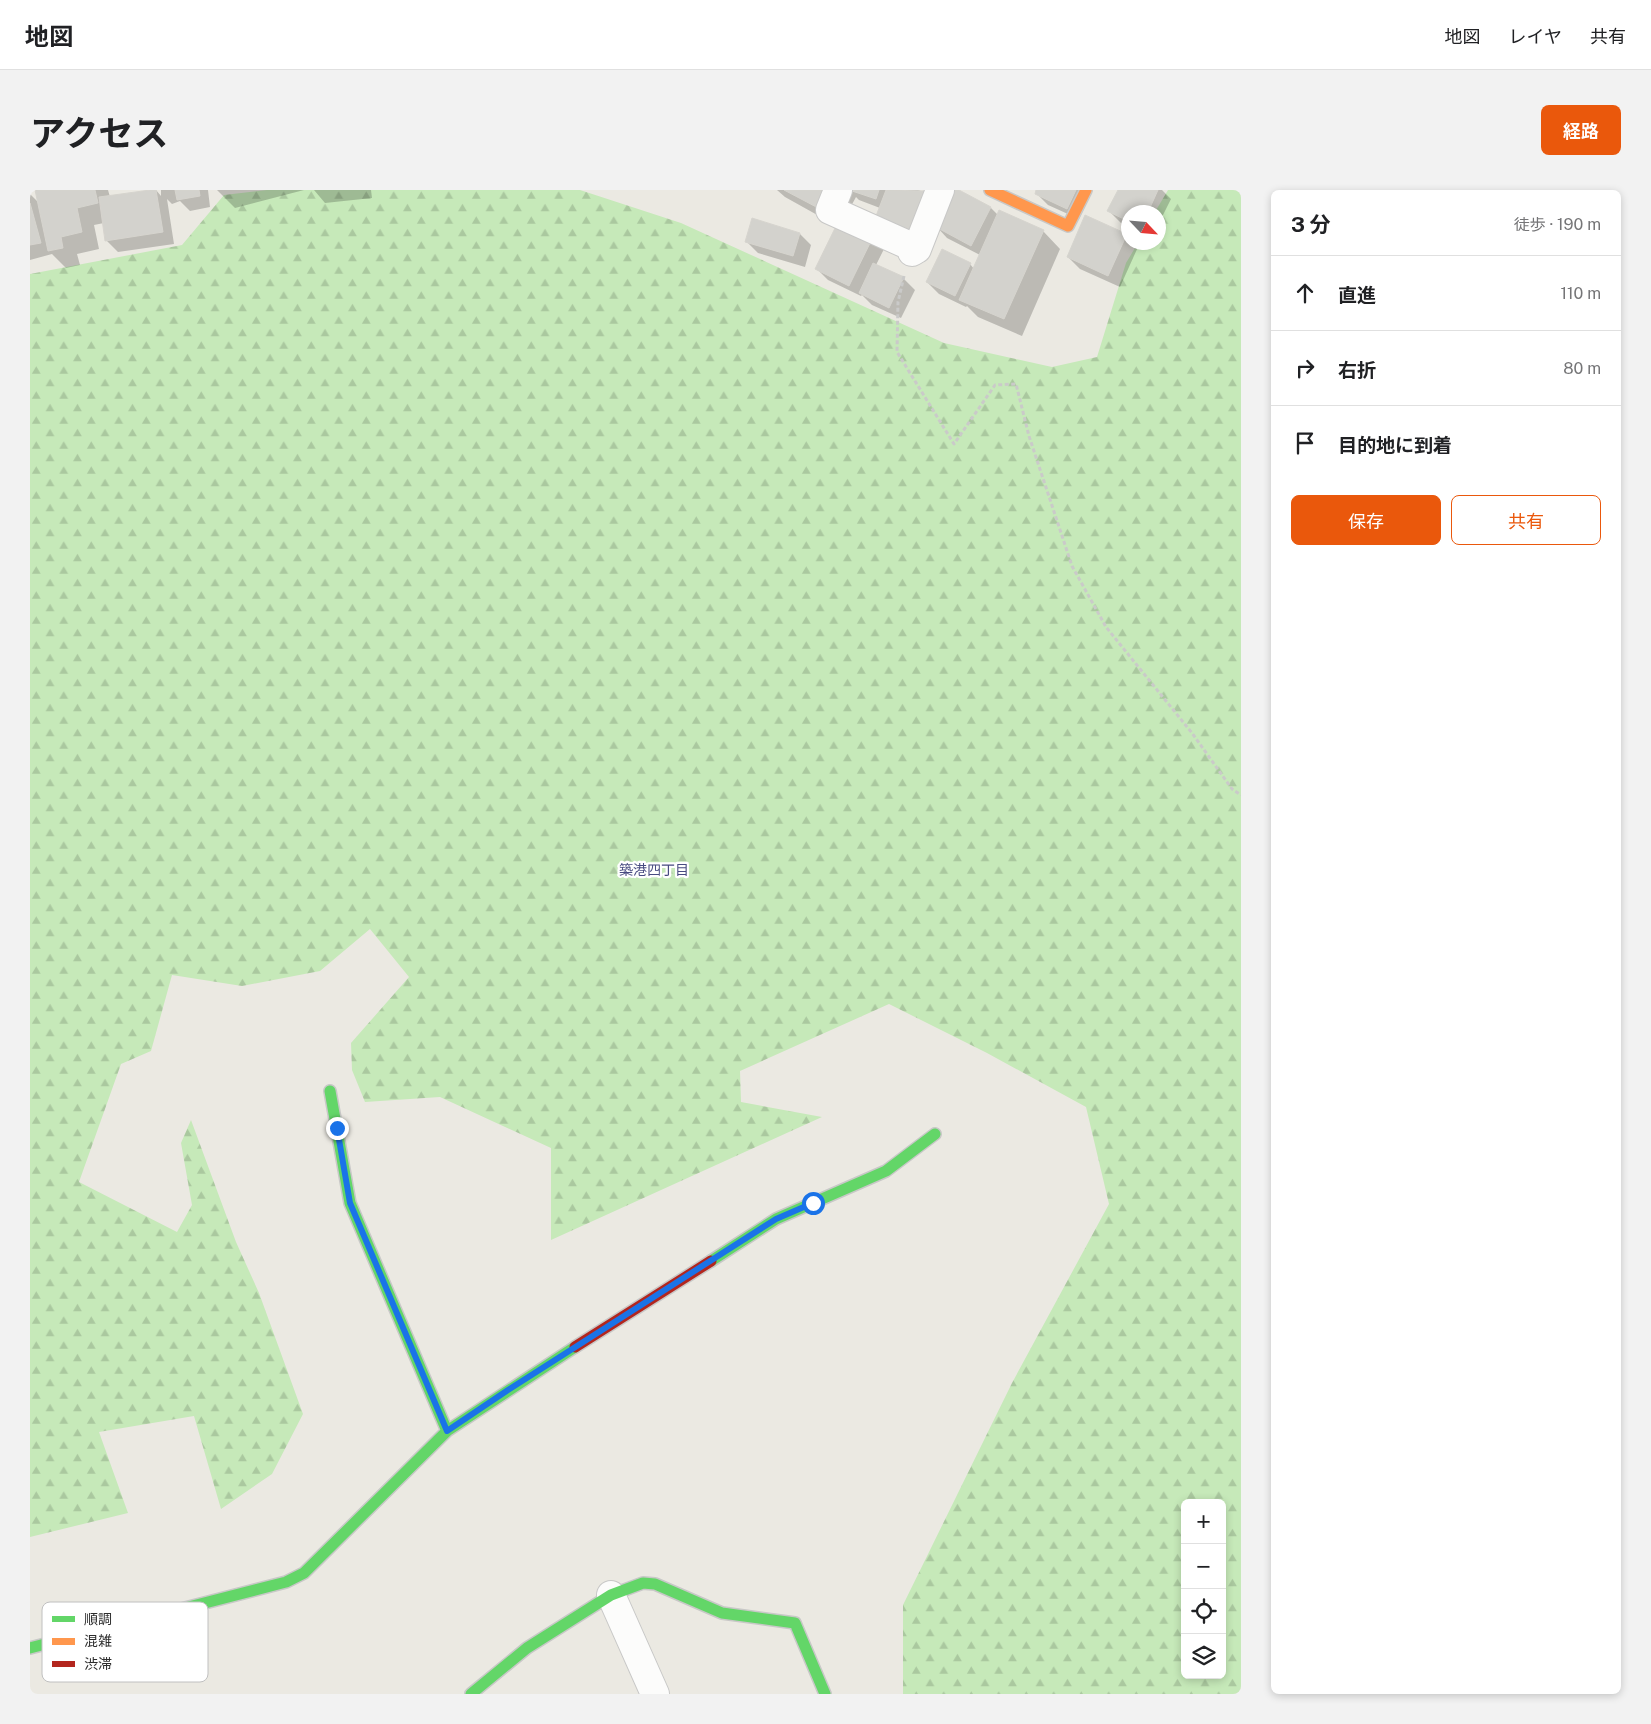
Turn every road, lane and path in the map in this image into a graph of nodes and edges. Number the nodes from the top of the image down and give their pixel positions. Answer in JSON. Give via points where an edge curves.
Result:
{"nodes":[{"id":1,"x":838,"y":190,"type":"edge"},
{"id":2,"x":940,"y":190,"type":"edge"},
{"id":3,"x":990,"y":190,"type":"edge"},
{"id":4,"x":1086,"y":190,"type":"edge"},
{"id":5,"x":914,"y":251,"type":"junction"},
{"id":6,"x":1241,"y":795,"type":"edge"},
{"id":7,"x":330,"y":1091,"type":"dead end"},
{"id":8,"x":935,"y":1134,"type":"dead end"},
{"id":9,"x":447,"y":1431,"type":"junction"},
{"id":10,"x":611,"y":1595,"type":"junction"},
{"id":11,"x":208,"y":1602,"type":"edge"},
{"id":12,"x":471,"y":1694,"type":"edge"},
{"id":13,"x":655,"y":1694,"type":"edge"},
{"id":14,"x":825,"y":1694,"type":"edge"}],
"edges":[{"from":1,"to":5,"type":"street","via":[[830,210]]},
{"from":2,"to":5,"type":"street"},
{"from":3,"to":4,"type":"street","via":[[1068,226]]},
{"from":5,"to":6,"type":"path","via":[[898,302],[896,352],[954,444],[995,384],[1016,384],[1029,436],[1072,566],[1106,627],[1192,733],[1232,789]]},
{"from":7,"to":9,"type":"street","via":[[350,1203]]},
{"from":8,"to":9,"type":"street","via":[[886,1171],[776,1219]]},
{"from":9,"to":11,"type":"street","via":[[304,1573],[276,1585]]},
{"from":10,"to":12,"type":"street","via":[[527,1648]]},
{"from":10,"to":13,"type":"street"},
{"from":10,"to":14,"type":"street","via":[[643,1583],[655,1584],[722,1613],[795,1623]]}]}
